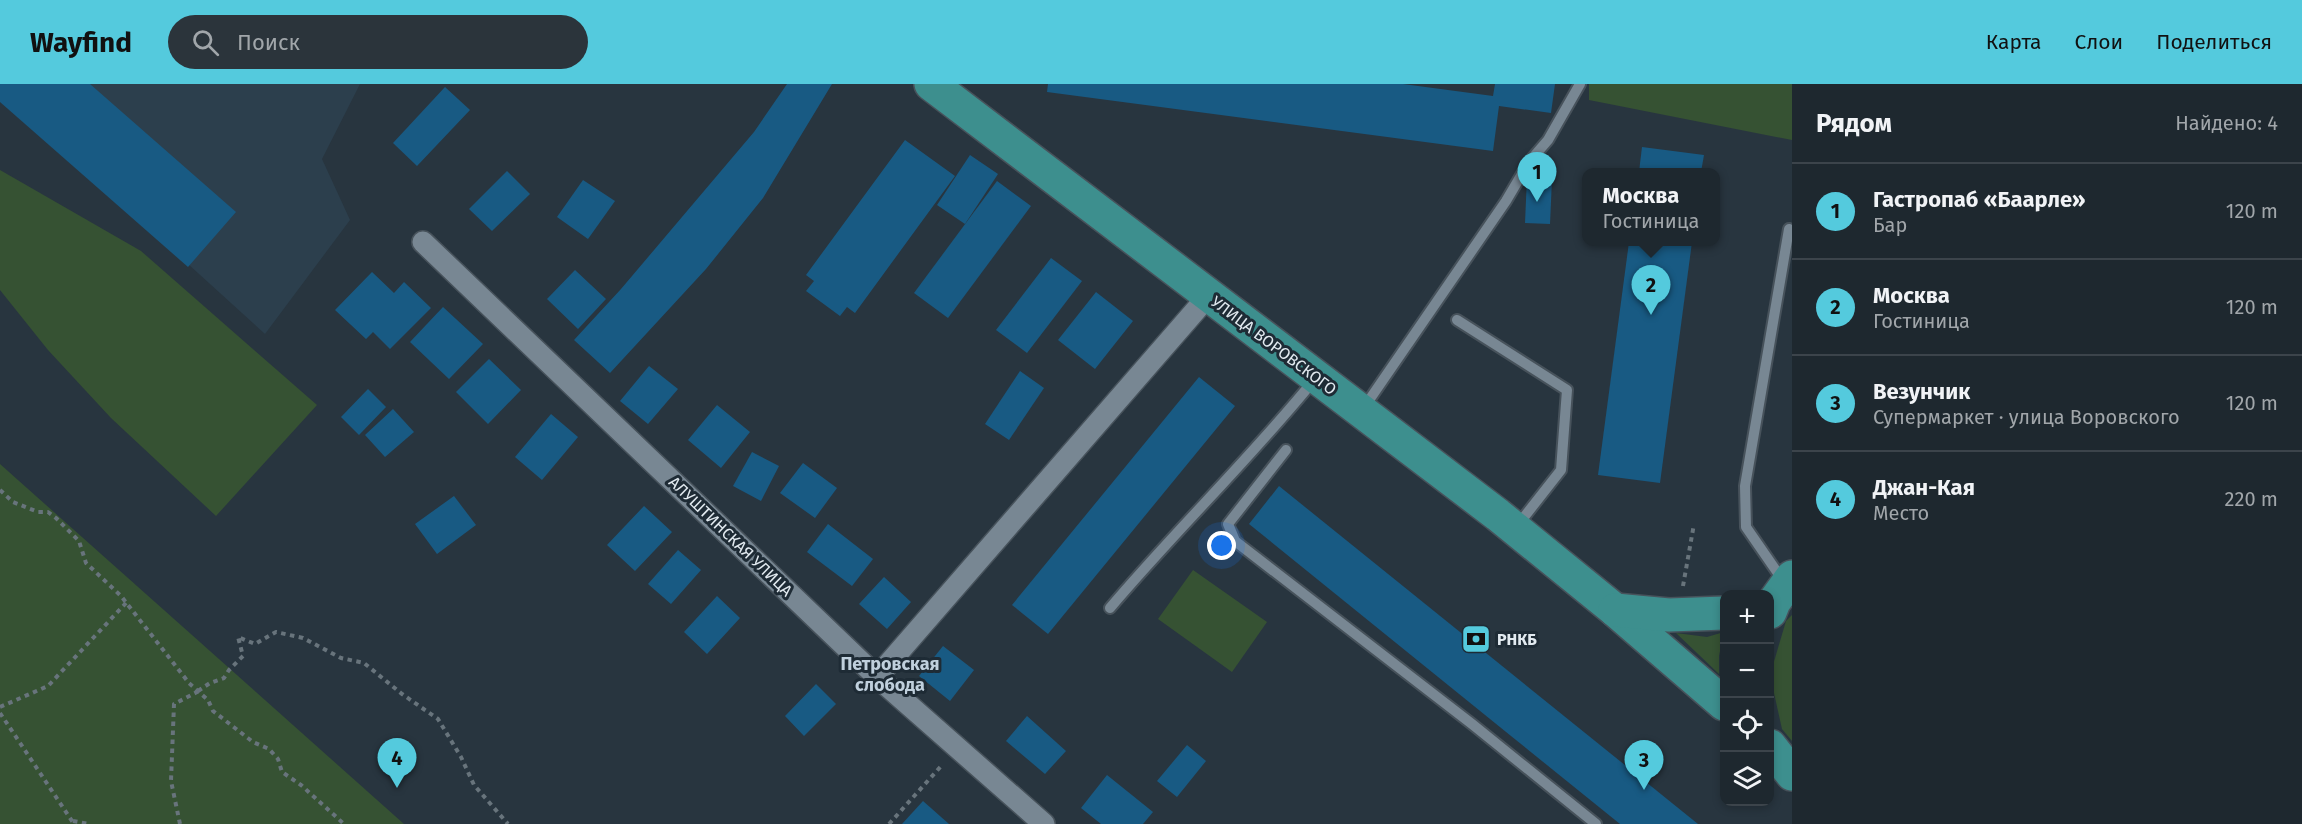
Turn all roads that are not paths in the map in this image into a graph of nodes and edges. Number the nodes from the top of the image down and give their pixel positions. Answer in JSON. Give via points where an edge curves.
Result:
{"nodes":[{"id":1,"x":931,"y":84,"type":"edge"},
{"id":2,"x":1580,"y":84,"type":"edge"},
{"id":3,"x":1789,"y":229,"type":"dead end"},
{"id":4,"x":423,"y":242,"type":"dead end"},
{"id":5,"x":1209,"y":295,"type":"junction"},
{"id":6,"x":1457,"y":320,"type":"dead end"},
{"id":7,"x":1316,"y":377,"type":"junction"},
{"id":8,"x":1361,"y":411,"type":"junction"},
{"id":9,"x":1286,"y":450,"type":"dead end"},
{"id":10,"x":1515,"y":529,"type":"junction"},
{"id":11,"x":1778,"y":596,"type":"edge"},
{"id":12,"x":1110,"y":608,"type":"dead end"},
{"id":13,"x":1616,"y":610,"type":"junction"},
{"id":14,"x":1720,"y":613,"type":"edge"},
{"id":15,"x":877,"y":677,"type":"junction"},
{"id":16,"x":1720,"y":700,"type":"edge"},
{"id":17,"x":1774,"y":751,"type":"edge"},
{"id":18,"x":1792,"y":774,"type":"edge"},
{"id":19,"x":1044,"y":824,"type":"edge"},
{"id":20,"x":1596,"y":824,"type":"edge"}],
"edges":[{"from":1,"to":5,"type":"main road","name":"УЛИЦА ВОРОВСКОГО"},
{"from":2,"to":8,"type":"lane","via":[[1548,140],[1529,162]]},
{"from":3,"to":11,"type":"lane","via":[[1745,486],[1746,527]]},
{"from":4,"to":15,"type":"street","name":"АЛУШТИНСКАЯ УЛИЦА"},
{"from":5,"to":7,"type":"main road","name":"УЛИЦА ВОРОВСКОГО"},
{"from":5,"to":15,"type":"street"},
{"from":6,"to":10,"type":"lane","via":[[1567,390],[1561,470]]},
{"from":7,"to":8,"type":"main road","name":"УЛИЦА ВОРОВСКОГО"},
{"from":7,"to":12,"type":"lane","via":[[1272,432]]},
{"from":8,"to":10,"type":"main road","name":"УЛИЦА ВОРОВСКОГО"},
{"from":9,"to":20,"type":"lane","via":[[1228,524],[1235,542]]},
{"from":10,"to":13,"type":"main road","name":"УЛИЦА ВОРОВСКОГО"},
{"from":13,"to":14,"type":"main road","via":[[1669,615]]},
{"from":13,"to":16,"type":"main road","name":"УЛИЦА ВОРОВСКОГО"},
{"from":15,"to":19,"type":"street","name":"АЛУШТИНСКАЯ УЛИЦА"},
{"from":17,"to":18,"type":"main road"}]}
